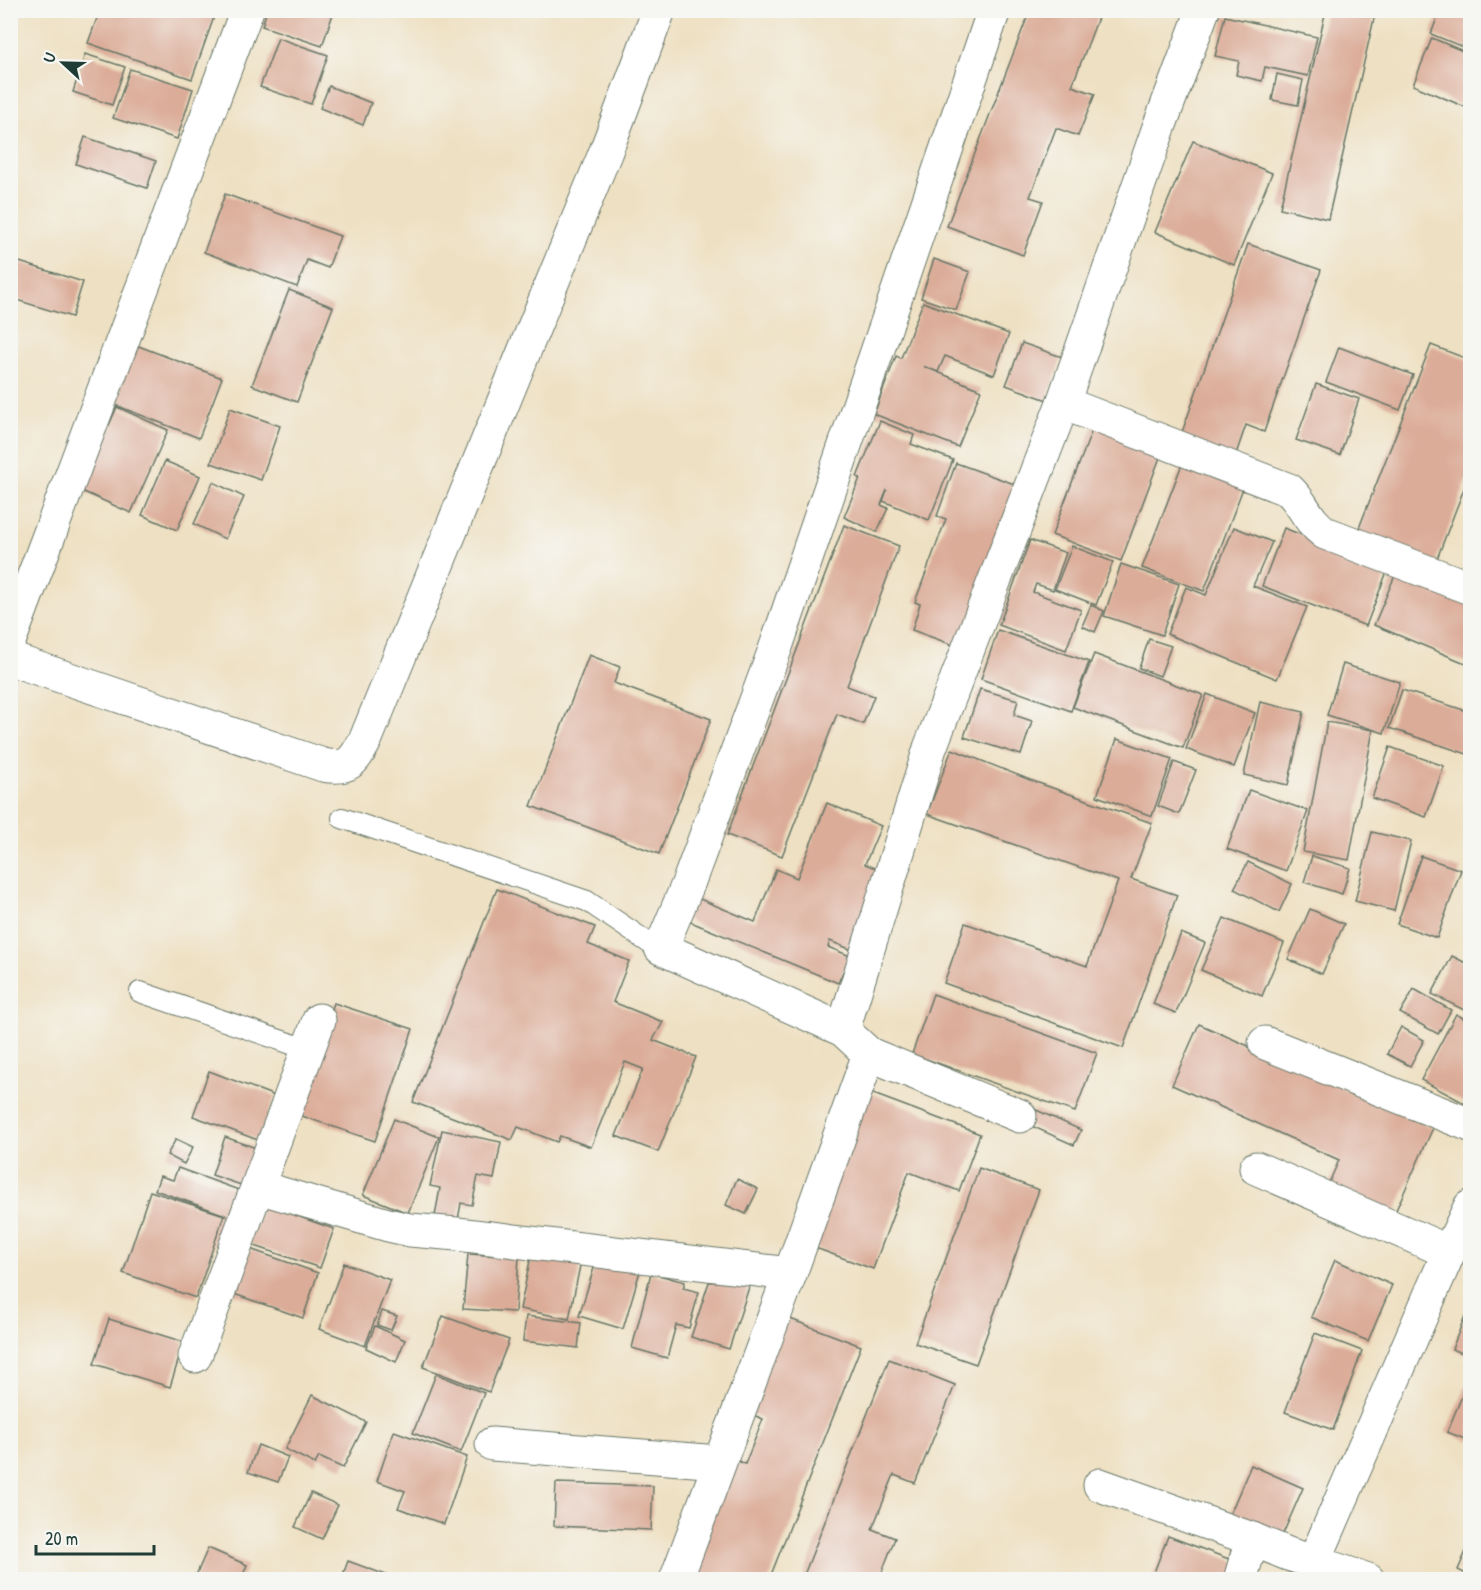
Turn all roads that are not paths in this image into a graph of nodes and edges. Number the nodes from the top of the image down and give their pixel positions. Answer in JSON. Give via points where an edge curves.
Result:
{"nodes":[{"id":1,"x":247,"y":10,"type":"edge"},
{"id":2,"x":659,"y":10,"type":"edge"},
{"id":3,"x":994,"y":10,"type":"edge"},
{"id":4,"x":1203,"y":10,"type":"edge"},
{"id":5,"x":1063,"y":403,"type":"junction"},
{"id":6,"x":1470,"y":588,"type":"edge"},
{"id":7,"x":10,"y":639,"type":"edge"},
{"id":8,"x":10,"y":659,"type":"edge"},
{"id":9,"x":342,"y":818,"type":"dead end"},
{"id":10,"x":661,"y":948,"type":"junction"},
{"id":11,"x":140,"y":992,"type":"dead end"},
{"id":12,"x":843,"y":1030,"type":"junction"},
{"id":13,"x":314,"y":1035,"type":"joint"},
{"id":14,"x":1265,"y":1043,"type":"dead end"},
{"id":15,"x":869,"y":1054,"type":"junction"},
{"id":16,"x":1020,"y":1116,"type":"dead end"},
{"id":17,"x":1470,"y":1125,"type":"edge"},
{"id":18,"x":1256,"y":1168,"type":"dead end"},
{"id":19,"x":258,"y":1187,"type":"junction"},
{"id":20,"x":1470,"y":1207,"type":"edge"},
{"id":21,"x":1449,"y":1252,"type":"junction"},
{"id":22,"x":790,"y":1275,"type":"junction"},
{"id":23,"x":195,"y":1356,"type":"dead end"},
{"id":24,"x":492,"y":1444,"type":"dead end"},
{"id":25,"x":719,"y":1462,"type":"junction"},
{"id":26,"x":1100,"y":1485,"type":"dead end"},
{"id":27,"x":1252,"y":1539,"type":"junction"},
{"id":28,"x":1314,"y":1562,"type":"junction"},
{"id":29,"x":676,"y":1580,"type":"edge"},
{"id":30,"x":1240,"y":1580,"type":"edge"},
{"id":31,"x":1368,"y":1580,"type":"edge"}],
"edges":[{"from":1,"to":7,"type":"street"},
{"from":2,"to":8,"type":"street","via":[[606,151],[354,760],[337,768],[323,765]]},
{"from":3,"to":10,"type":"street","via":[[777,644]]},
{"from":4,"to":5,"type":"street"},
{"from":5,"to":6,"type":"street","via":[[1289,490],[1306,515],[1325,532]]},
{"from":5,"to":12,"type":"street","via":[[930,748]]},
{"from":9,"to":10,"type":"lane","via":[[587,901]]},
{"from":10,"to":12,"type":"street"},
{"from":11,"to":13,"type":"lane"},
{"from":12,"to":15,"type":"street"},
{"from":13,"to":19,"type":"street"},
{"from":14,"to":17,"type":"street"},
{"from":15,"to":16,"type":"street"},
{"from":15,"to":22,"type":"street"},
{"from":18,"to":21,"type":"street"},
{"from":19,"to":22,"type":"street","via":[[410,1230]]},
{"from":19,"to":23,"type":"street"},
{"from":20,"to":21,"type":"street"},
{"from":21,"to":28,"type":"street"},
{"from":22,"to":25,"type":"street"},
{"from":24,"to":25,"type":"street"},
{"from":25,"to":29,"type":"street"},
{"from":26,"to":27,"type":"street"},
{"from":27,"to":28,"type":"street"},
{"from":27,"to":30,"type":"street"},
{"from":28,"to":31,"type":"street"}]}
